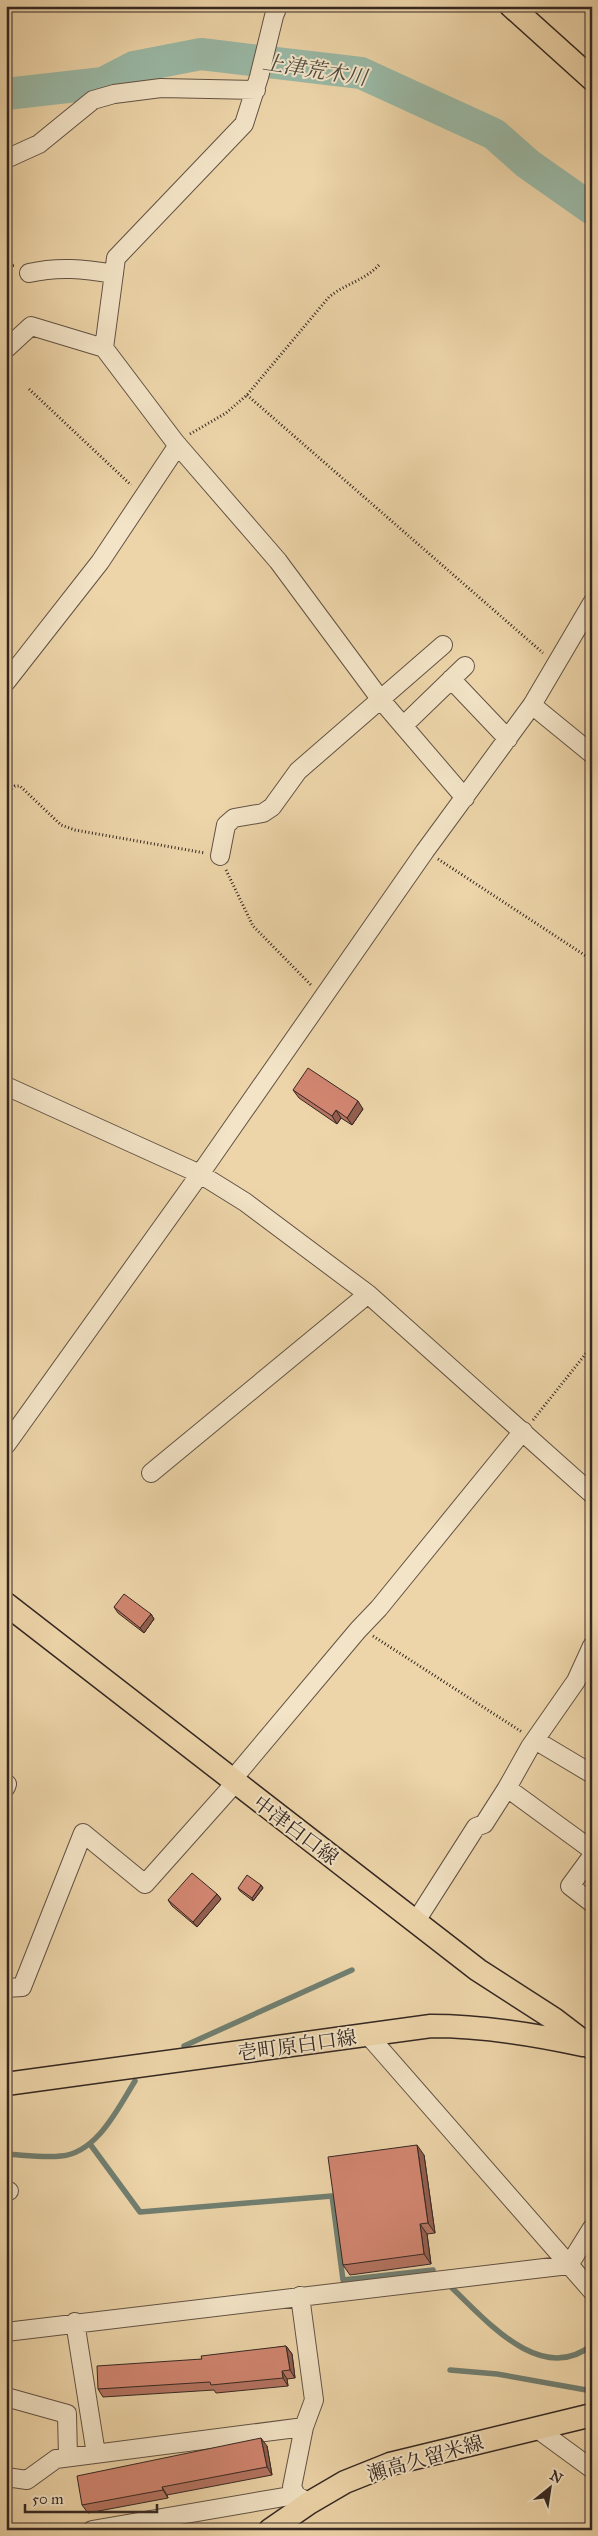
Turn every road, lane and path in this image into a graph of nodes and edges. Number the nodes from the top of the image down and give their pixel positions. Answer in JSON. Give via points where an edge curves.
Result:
{"nodes":[{"id":1,"x":511,"y":6,"type":"edge"},
{"id":2,"x":276,"y":11,"type":"edge"},
{"id":3,"x":592,"y":79,"type":"edge"},
{"id":4,"x":258,"y":84,"type":"junction"},
{"id":5,"x":6,"y":159,"type":"edge"},
{"id":6,"x":379,"y":264,"type":"dead end"},
{"id":7,"x":29,"y":273,"type":"dead end"},
{"id":8,"x":114,"y":274,"type":"junction"},
{"id":9,"x":104,"y":348,"type":"junction"},
{"id":10,"x":6,"y":349,"type":"edge"},
{"id":11,"x":29,"y":389,"type":"dead end"},
{"id":12,"x":247,"y":395,"type":"junction"},
{"id":13,"x":177,"y":444,"type":"junction"},
{"id":14,"x":144,"y":497,"type":"junction"},
{"id":15,"x":592,"y":603,"type":"edge"},
{"id":16,"x":443,"y":645,"type":"dead end"},
{"id":17,"x":555,"y":664,"type":"junction"},
{"id":18,"x":465,"y":666,"type":"dead end"},
{"id":19,"x":451,"y":679,"type":"junction"},
{"id":20,"x":6,"y":682,"type":"edge"},
{"id":21,"x":381,"y":700,"type":"junction"},
{"id":22,"x":532,"y":705,"type":"junction"},
{"id":23,"x":402,"y":726,"type":"junction"},
{"id":24,"x":508,"y":739,"type":"junction"},
{"id":25,"x":592,"y":754,"type":"edge"},
{"id":26,"x":6,"y":793,"type":"edge"},
{"id":27,"x":465,"y":798,"type":"junction"},
{"id":28,"x":425,"y":851,"type":"junction"},
{"id":29,"x":220,"y":856,"type":"junction"},
{"id":30,"x":592,"y":960,"type":"edge"},
{"id":31,"x":324,"y":997,"type":"junction"},
{"id":32,"x":6,"y":1086,"type":"edge"},
{"id":33,"x":200,"y":1174,"type":"junction"},
{"id":34,"x":368,"y":1294,"type":"junction"},
{"id":35,"x":592,"y":1346,"type":"edge"},
{"id":36,"x":523,"y":1431,"type":"junction"},
{"id":37,"x":6,"y":1445,"type":"edge"},
{"id":38,"x":150,"y":1473,"type":"dead end"},
{"id":39,"x":592,"y":1494,"type":"edge"},
{"id":40,"x":6,"y":1604,"type":"edge"},
{"id":41,"x":360,"y":1628,"type":"junction"},
{"id":42,"x":592,"y":1646,"type":"edge"},
{"id":43,"x":531,"y":1746,"type":"junction"},
{"id":44,"x":592,"y":1774,"type":"edge"},
{"id":45,"x":234,"y":1782,"type":"junction"},
{"id":46,"x":507,"y":1788,"type":"junction"},
{"id":47,"x":592,"y":1850,"type":"edge"},
{"id":48,"x":592,"y":1856,"type":"edge"},
{"id":49,"x":592,"y":1902,"type":"edge"},
{"id":50,"x":416,"y":1921,"type":"junction"},
{"id":51,"x":6,"y":1988,"type":"edge"},
{"id":52,"x":522,"y":1998,"type":"junction"},
{"id":53,"x":507,"y":2031,"type":"junction"},
{"id":54,"x":368,"y":2035,"type":"junction"},
{"id":55,"x":589,"y":2047,"type":"edge"},
{"id":56,"x":6,"y":2084,"type":"edge"},
{"id":57,"x":592,"y":2228,"type":"edge"},
{"id":58,"x":569,"y":2265,"type":"junction"},
{"id":59,"x":592,"y":2291,"type":"edge"},
{"id":60,"x":300,"y":2296,"type":"junction"},
{"id":61,"x":75,"y":2322,"type":"junction"},
{"id":62,"x":6,"y":2332,"type":"edge"},
{"id":63,"x":6,"y":2397,"type":"edge"},
{"id":64,"x":592,"y":2415,"type":"edge"},
{"id":65,"x":304,"y":2427,"type":"junction"},
{"id":66,"x":536,"y":2428,"type":"junction"},
{"id":67,"x":96,"y":2454,"type":"junction"},
{"id":68,"x":68,"y":2457,"type":"junction"},
{"id":69,"x":592,"y":2469,"type":"edge"},
{"id":70,"x":6,"y":2477,"type":"edge"},
{"id":71,"x":302,"y":2499,"type":"junction"},
{"id":72,"x":92,"y":2530,"type":"edge"},
{"id":73,"x":270,"y":2530,"type":"edge"}],
"edges":[{"from":1,"to":3,"type":"main road"},
{"from":2,"to":4,"type":"street"},
{"from":4,"to":5,"type":"street","via":[[161,88],[93,100],[39,144]]},
{"from":4,"to":8,"type":"street","via":[[244,124],[116,258]]},
{"from":6,"to":12,"type":"path","via":[[372,272],[329,297]]},
{"from":7,"to":8,"type":"street","via":[[79,268]]},
{"from":8,"to":9,"type":"street"},
{"from":9,"to":10,"type":"street","via":[[31,326]]},
{"from":9,"to":13,"type":"street"},
{"from":11,"to":14,"type":"path"},
{"from":12,"to":13,"type":"path","via":[[226,413]]},
{"from":12,"to":17,"type":"path"},
{"from":13,"to":14,"type":"street"},
{"from":13,"to":21,"type":"street","via":[[278,561]]},
{"from":14,"to":20,"type":"street","via":[[71,601]]},
{"from":15,"to":17,"type":"street"},
{"from":16,"to":21,"type":"street"},
{"from":17,"to":22,"type":"street"},
{"from":18,"to":19,"type":"street"},
{"from":19,"to":23,"type":"street"},
{"from":19,"to":24,"type":"street"},
{"from":21,"to":23,"type":"street"},
{"from":21,"to":29,"type":"street","via":[[298,771],[272,807],[263,813],[234,818],[226,824]]},
{"from":22,"to":24,"type":"street"},
{"from":22,"to":25,"type":"street"},
{"from":23,"to":27,"type":"street"},
{"from":24,"to":27,"type":"street"},
{"from":26,"to":29,"type":"path","via":[[20,786],[61,825],[75,830]]},
{"from":27,"to":28,"type":"street"},
{"from":28,"to":30,"type":"path"},
{"from":28,"to":31,"type":"street"},
{"from":29,"to":31,"type":"path","via":[[253,926]]},
{"from":31,"to":33,"type":"street"},
{"from":32,"to":33,"type":"street"},
{"from":33,"to":34,"type":"street","via":[[245,1202]]},
{"from":33,"to":37,"type":"street"},
{"from":34,"to":36,"type":"street"},
{"from":34,"to":38,"type":"street"},
{"from":35,"to":36,"type":"path"},
{"from":36,"to":39,"type":"street"},
{"from":36,"to":41,"type":"street"},
{"from":40,"to":45,"type":"main road","name":"中津白口線"},
{"from":41,"to":43,"type":"path"},
{"from":41,"to":45,"type":"street"},
{"from":42,"to":43,"type":"street","via":[[576,1681]]},
{"from":43,"to":44,"type":"street"},
{"from":43,"to":46,"type":"street"},
{"from":45,"to":50,"type":"main road","name":"中津白口線"},
{"from":45,"to":51,"type":"street","via":[[145,1884],[82,1833],[22,1988]]},
{"from":46,"to":47,"type":"street"},
{"from":46,"to":50,"type":"street","via":[[484,1824],[476,1827]]},
{"from":48,"to":49,"type":"street","via":[[570,1886]]},
{"from":50,"to":52,"type":"main road","name":"中津白口線","via":[[478,1970]]},
{"from":52,"to":53,"type":"main road"},
{"from":52,"to":55,"type":"main road","name":"中津白口線"},
{"from":53,"to":54,"type":"main road","name":"壱町原白口線","via":[[431,2026]]},
{"from":53,"to":55,"type":"main road","name":"壱町原白口線"},
{"from":54,"to":56,"type":"main road","name":"壱町原白口線"},
{"from":54,"to":58,"type":"street"},
{"from":57,"to":58,"type":"street"},
{"from":58,"to":59,"type":"street"},
{"from":58,"to":60,"type":"street"},
{"from":60,"to":61,"type":"street"},
{"from":60,"to":65,"type":"street","via":[[314,2400]]},
{"from":61,"to":62,"type":"street"},
{"from":61,"to":67,"type":"street"},
{"from":63,"to":68,"type":"street","via":[[67,2414]]},
{"from":64,"to":66,"type":"main road","name":"瀬高久留米線"},
{"from":65,"to":67,"type":"street"},
{"from":65,"to":71,"type":"street","via":[[292,2487]]},
{"from":66,"to":69,"type":"street"},
{"from":66,"to":71,"type":"main road","name":"瀬高久留米線","via":[[390,2464]]},
{"from":67,"to":68,"type":"street"},
{"from":68,"to":70,"type":"street","via":[[56,2459],[27,2480]]},
{"from":71,"to":72,"type":"street"},
{"from":71,"to":73,"type":"main road","name":"瀬高久留米線"}]}
